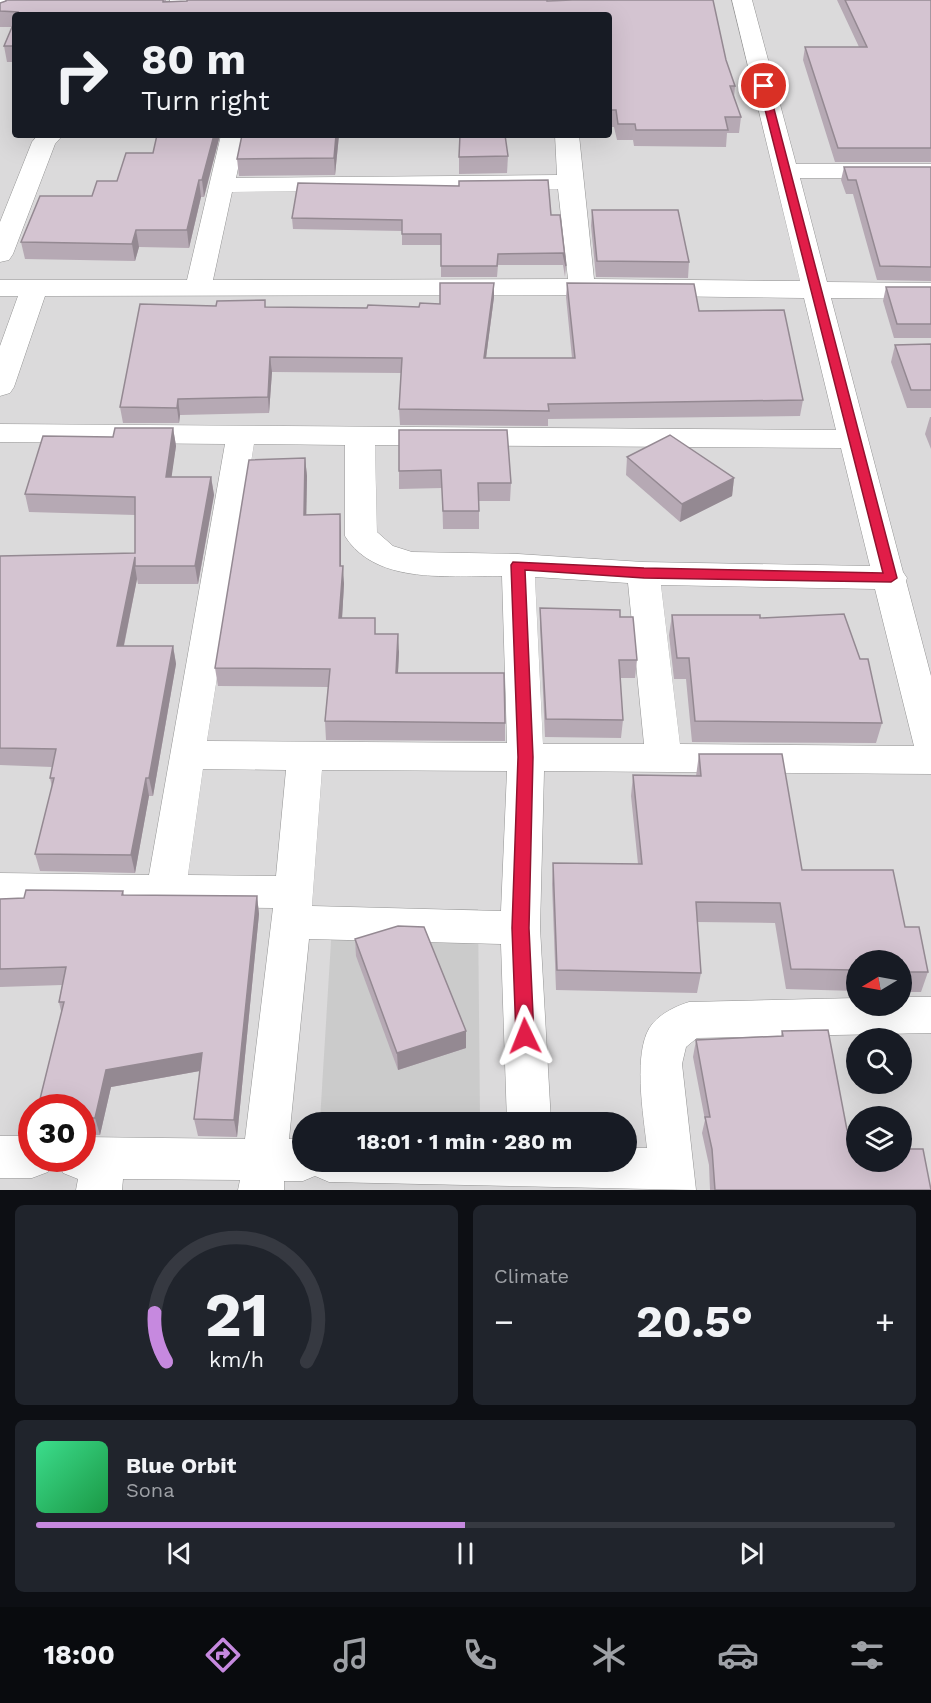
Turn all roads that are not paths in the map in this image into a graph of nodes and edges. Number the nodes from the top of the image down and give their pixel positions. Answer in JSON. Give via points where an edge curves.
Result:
{"nodes":[{"id":1,"x":6,"y":0,"type":"edge"},
{"id":2,"x":742,"y":0,"type":"edge"},
{"id":3,"x":0,"y":12,"type":"edge"},
{"id":4,"x":48,"y":138,"type":"edge"},
{"id":5,"x":232,"y":138,"type":"edge"},
{"id":6,"x":567,"y":138,"type":"edge"},
{"id":7,"x":785,"y":171,"type":"junction"},
{"id":8,"x":931,"y":171,"type":"edge"},
{"id":9,"x":570,"y":182,"type":"junction"},
{"id":10,"x":224,"y":185,"type":"junction"},
{"id":11,"x":0,"y":254,"type":"edge"},
{"id":12,"x":582,"y":287,"type":"junction"},
{"id":13,"x":0,"y":288,"type":"edge"},
{"id":14,"x":34,"y":288,"type":"junction"},
{"id":15,"x":198,"y":289,"type":"junction"},
{"id":16,"x":817,"y":290,"type":"junction"},
{"id":17,"x":931,"y":291,"type":"edge"},
{"id":18,"x":0,"y":387,"type":"edge"},
{"id":19,"x":0,"y":433,"type":"edge"},
{"id":20,"x":360,"y":434,"type":"junction"},
{"id":21,"x":241,"y":435,"type":"junction"},
{"id":22,"x":853,"y":439,"type":"junction"},
{"id":23,"x":518,"y":565,"type":"junction"},
{"id":24,"x":644,"y":573,"type":"junction"},
{"id":25,"x":891,"y":578,"type":"junction"},
{"id":26,"x":931,"y":744,"type":"edge"},
{"id":27,"x":187,"y":755,"type":"junction"},
{"id":28,"x":305,"y":756,"type":"junction"},
{"id":29,"x":526,"y":757,"type":"junction"},
{"id":30,"x":664,"y":758,"type":"junction"},
{"id":31,"x":931,"y":759,"type":"edge"},
{"id":32,"x":0,"y":889,"type":"edge"},
{"id":33,"x":166,"y":891,"type":"junction"},
{"id":34,"x":291,"y":907,"type":"junction"},
{"id":35,"x":520,"y":928,"type":"junction"},
{"id":36,"x":931,"y":1015,"type":"edge"},
{"id":37,"x":529,"y":1112,"type":"edge"},
{"id":38,"x":0,"y":1157,"type":"edge"},
{"id":39,"x":18,"y":1158,"type":"edge"},
{"id":40,"x":96,"y":1169,"type":"edge"},
{"id":41,"x":276,"y":1170,"type":"edge"},
{"id":42,"x":602,"y":1172,"type":"edge"},
{"id":43,"x":672,"y":1180,"type":"edge"}],
"edges":[{"from":1,"to":3,"type":"street"},
{"from":2,"to":7,"type":"street"},
{"from":4,"to":11,"type":"street","via":[[20,179]]},
{"from":5,"to":10,"type":"street"},
{"from":6,"to":9,"type":"street"},
{"from":7,"to":8,"type":"street"},
{"from":7,"to":16,"type":"street"},
{"from":9,"to":10,"type":"street"},
{"from":9,"to":12,"type":"street"},
{"from":10,"to":15,"type":"street"},
{"from":12,"to":15,"type":"street"},
{"from":12,"to":16,"type":"street"},
{"from":13,"to":14,"type":"street"},
{"from":14,"to":15,"type":"street"},
{"from":14,"to":18,"type":"street"},
{"from":16,"to":17,"type":"street"},
{"from":16,"to":22,"type":"street"},
{"from":19,"to":21,"type":"street"},
{"from":20,"to":21,"type":"street"},
{"from":20,"to":22,"type":"street"},
{"from":20,"to":23,"type":"street","via":[[361,536],[382,554],[411,563]]},
{"from":21,"to":27,"type":"street"},
{"from":22,"to":25,"type":"street"},
{"from":23,"to":24,"type":"street"},
{"from":23,"to":29,"type":"street"},
{"from":24,"to":25,"type":"street"},
{"from":24,"to":30,"type":"street"},
{"from":25,"to":26,"type":"street"},
{"from":27,"to":28,"type":"street"},
{"from":27,"to":33,"type":"street"},
{"from":28,"to":29,"type":"street"},
{"from":28,"to":34,"type":"street"},
{"from":29,"to":30,"type":"street"},
{"from":29,"to":35,"type":"street"},
{"from":30,"to":31,"type":"street"},
{"from":32,"to":33,"type":"street"},
{"from":33,"to":34,"type":"street"},
{"from":34,"to":35,"type":"street"},
{"from":34,"to":41,"type":"street"},
{"from":35,"to":37,"type":"street"},
{"from":36,"to":43,"type":"street","via":[[689,1020],[667,1037],[661,1064]]},
{"from":38,"to":39,"type":"street"},
{"from":40,"to":41,"type":"street"},
{"from":42,"to":43,"type":"street"}]}
